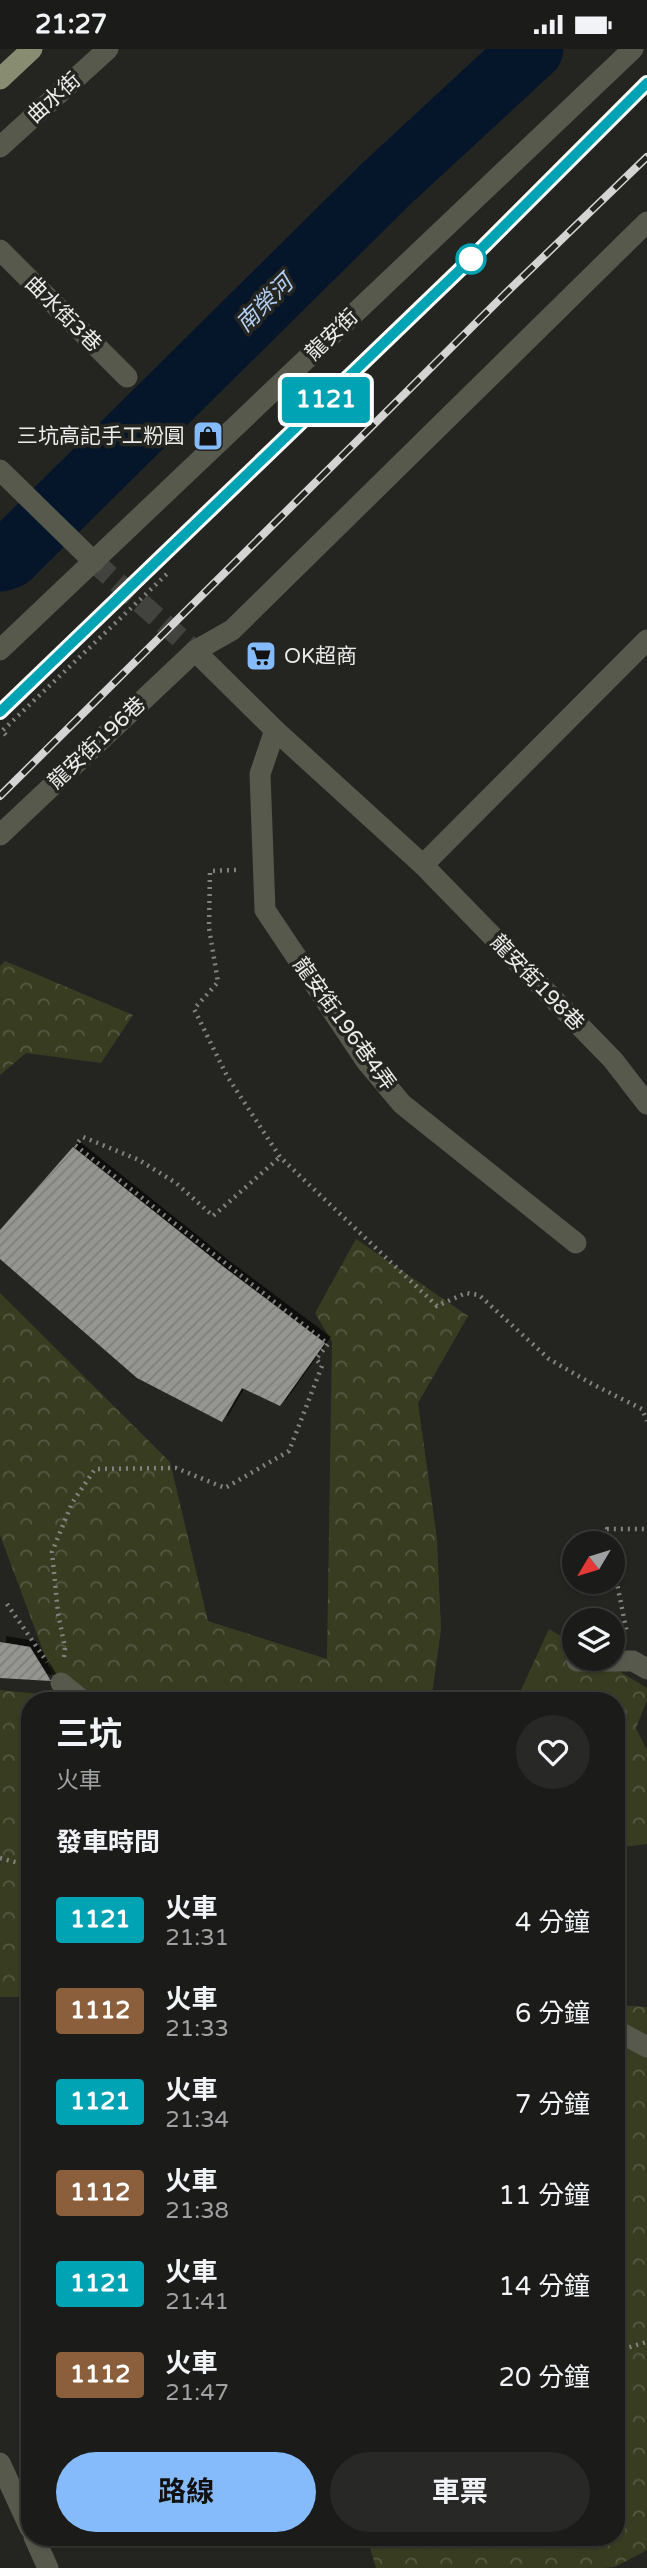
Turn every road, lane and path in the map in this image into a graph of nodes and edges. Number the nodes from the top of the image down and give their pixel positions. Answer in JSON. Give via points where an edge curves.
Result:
{"nodes":[{"id":1,"x":32,"y":49,"type":"edge"},
{"id":2,"x":108,"y":49,"type":"edge"},
{"id":3,"x":633,"y":49,"type":"edge"},
{"id":4,"x":0,"y":79,"type":"edge"},
{"id":5,"x":0,"y":147,"type":"edge"},
{"id":6,"x":646,"y":223,"type":"edge"},
{"id":7,"x":0,"y":250,"type":"edge"},
{"id":8,"x":127,"y":377,"type":"dead end"},
{"id":9,"x":0,"y":470,"type":"edge"},
{"id":10,"x":94,"y":562,"type":"junction"},
{"id":11,"x":170,"y":571,"type":"dead end"},
{"id":12,"x":647,"y":640,"type":"edge"},
{"id":13,"x":0,"y":650,"type":"edge"},
{"id":14,"x":195,"y":651,"type":"junction"},
{"id":15,"x":275,"y":730,"type":"junction"},
{"id":16,"x":6,"y":735,"type":"dead end"},
{"id":17,"x":0,"y":835,"type":"edge"},
{"id":18,"x":423,"y":865,"type":"junction"},
{"id":19,"x":265,"y":869,"type":"junction"},
{"id":20,"x":647,"y":1104,"type":"edge"},
{"id":21,"x":280,"y":1157,"type":"junction"},
{"id":22,"x":576,"y":1243,"type":"dead end"},
{"id":23,"x":647,"y":1421,"type":"edge"},
{"id":24,"x":647,"y":1529,"type":"edge"},
{"id":25,"x":607,"y":1531,"type":"edge"},
{"id":26,"x":621,"y":1594,"type":"edge"},
{"id":27,"x":7,"y":1604,"type":"dead end"},
{"id":28,"x":640,"y":1665,"type":"edge"},
{"id":29,"x":61,"y":1683,"type":"junction"},
{"id":30,"x":72,"y":1692,"type":"edge"},
{"id":31,"x":0,"y":1858,"type":"edge"},
{"id":32,"x":21,"y":1864,"type":"edge"},
{"id":33,"x":625,"y":2035,"type":"edge"},
{"id":34,"x":647,"y":2047,"type":"edge"},
{"id":35,"x":647,"y":2343,"type":"edge"},
{"id":36,"x":625,"y":2349,"type":"edge"},
{"id":37,"x":0,"y":2463,"type":"edge"},
{"id":38,"x":21,"y":2508,"type":"edge"},
{"id":39,"x":38,"y":2546,"type":"edge"},
{"id":40,"x":48,"y":2568,"type":"edge"}],
"edges":[{"from":1,"to":4,"type":"main road"},
{"from":2,"to":5,"type":"street","name":"曲水街"},
{"from":3,"to":10,"type":"street","name":"龍安街"},
{"from":6,"to":14,"type":"street","via":[[232,630]]},
{"from":7,"to":8,"type":"street","name":"曲水街3巷"},
{"from":9,"to":10,"type":"street"},
{"from":10,"to":13,"type":"street","name":"龍安街"},
{"from":11,"to":16,"type":"path","via":[[2,731]]},
{"from":12,"to":18,"type":"street"},
{"from":14,"to":15,"type":"street","name":"龍安街198巷"},
{"from":14,"to":17,"type":"street","name":"龍安街196巷"},
{"from":15,"to":18,"type":"street","name":"龍安街198巷"},
{"from":15,"to":19,"type":"street","name":"龍安街196巷4弄","via":[[260,774]]},
{"from":18,"to":20,"type":"street","name":"龍安街198巷","via":[[613,1060]]},
{"from":19,"to":21,"type":"path","via":[[210,871],[209,928],[218,982],[194,1009],[227,1076]]},
{"from":19,"to":22,"type":"street","name":"龍安街196巷4弄","via":[[265,910],[366,1061],[402,1104]]},
{"from":21,"to":23,"type":"path","via":[[437,1306],[466,1293],[479,1295],[549,1359],[642,1409]]},
{"from":21,"to":29,"type":"path","via":[[213,1216],[176,1183],[139,1160],[83,1137],[75,1145],[328,1345],[316,1359],[322,1366],[289,1451],[225,1487],[176,1468],[95,1469],[72,1503],[52,1552],[65,1648]]},
{"from":24,"to":25,"type":"path"},
{"from":26,"to":28,"type":"path"},
{"from":27,"to":29,"type":"path"},
{"from":29,"to":30,"type":"street"},
{"from":31,"to":32,"type":"path"},
{"from":33,"to":34,"type":"street"},
{"from":35,"to":36,"type":"path"},
{"from":37,"to":38,"type":"street"},
{"from":39,"to":40,"type":"street"}]}
